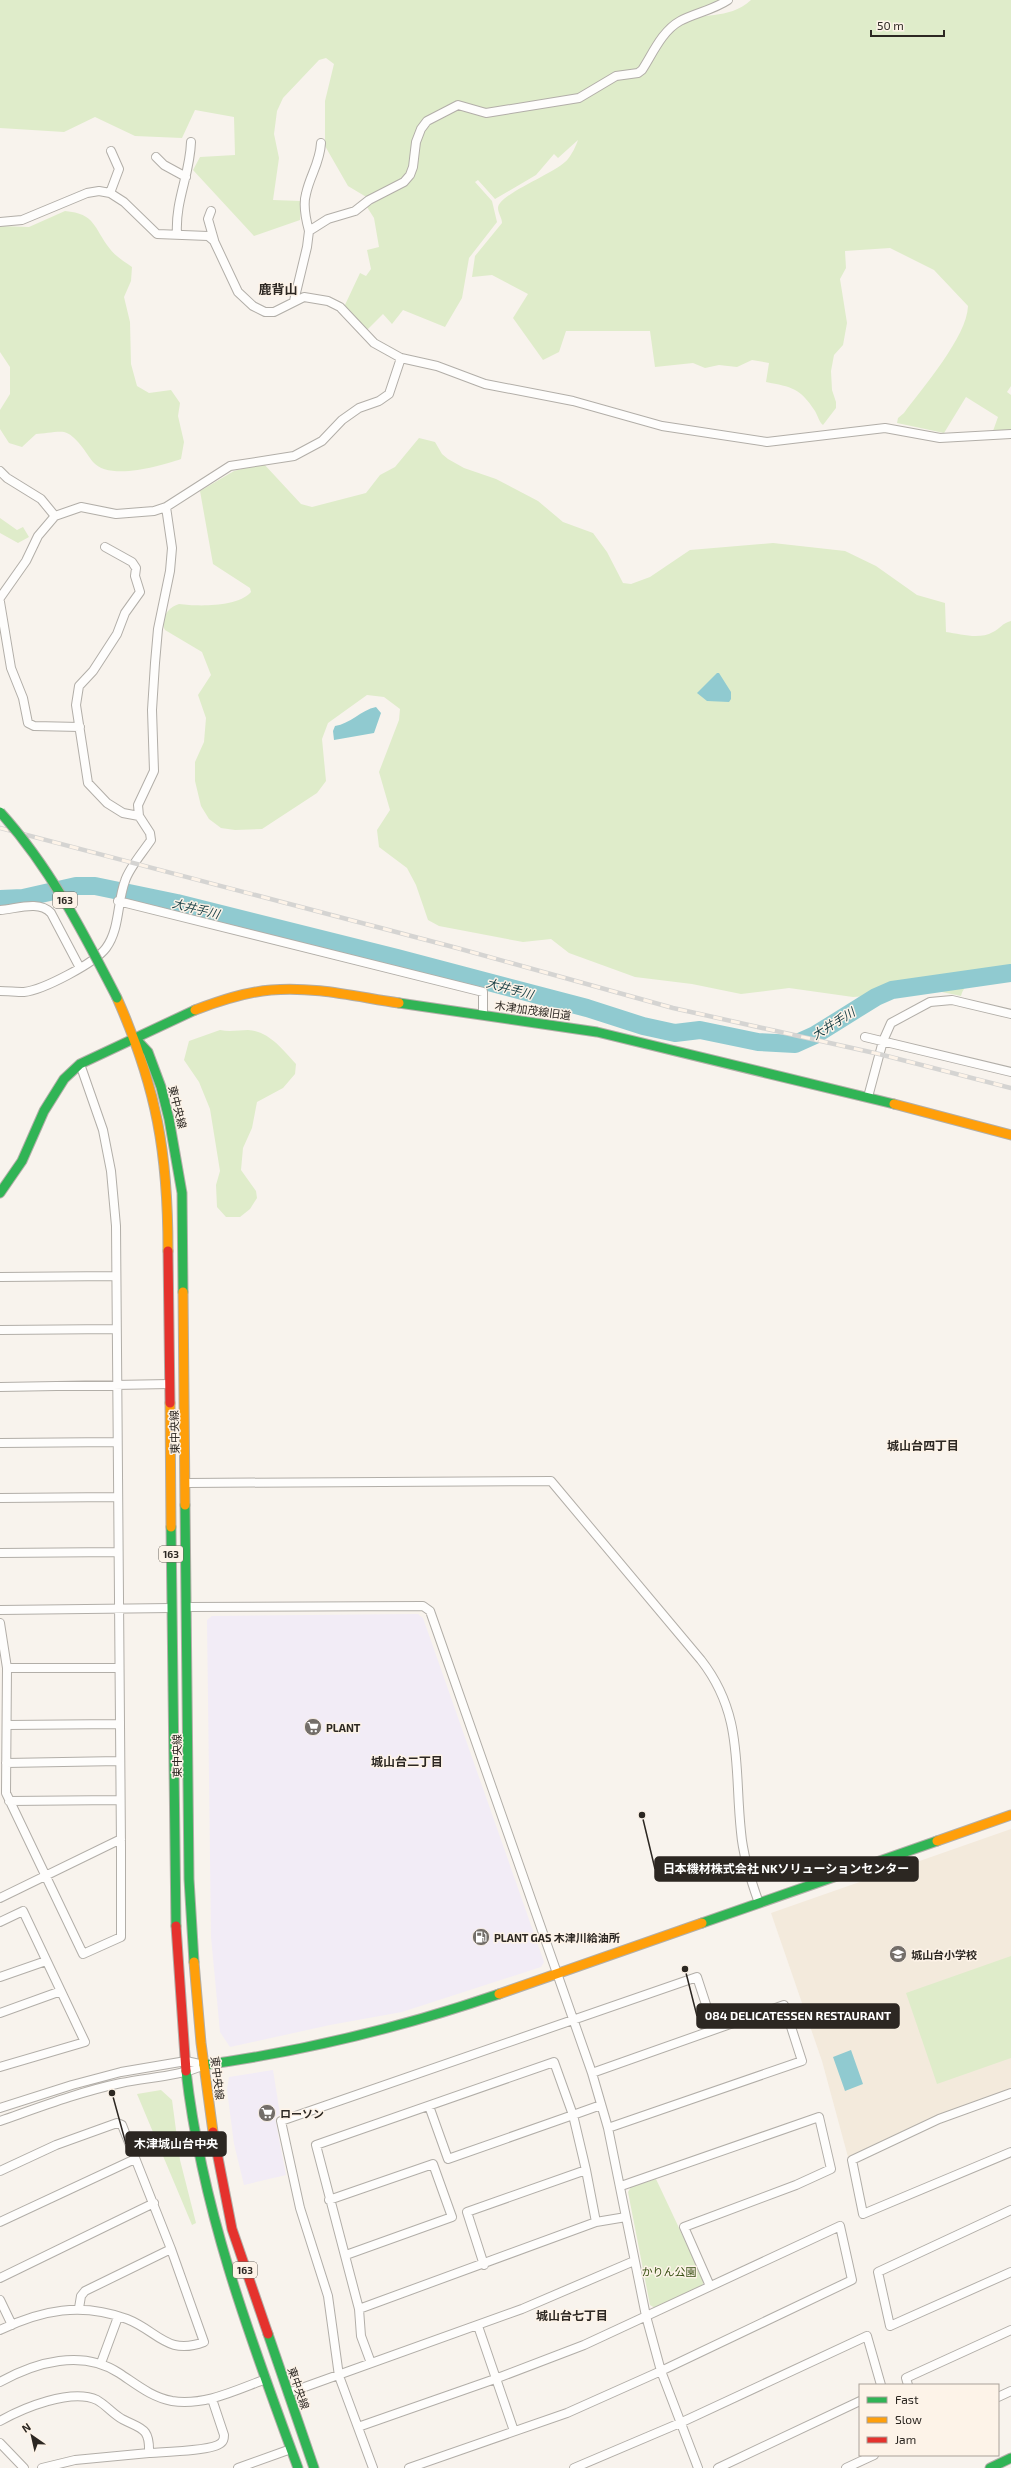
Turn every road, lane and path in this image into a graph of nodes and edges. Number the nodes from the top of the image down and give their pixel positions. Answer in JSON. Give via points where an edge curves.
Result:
{"nodes":[{"id":1,"x":728,"y":0,"type":"edge"},
{"id":2,"x":191,"y":142,"type":"dead end"},
{"id":3,"x":321,"y":143,"type":"dead end"},
{"id":4,"x":111,"y":152,"type":"dead end"},
{"id":5,"x":156,"y":157,"type":"dead end"},
{"id":6,"x":186,"y":177,"type":"junction"},
{"id":7,"x":110,"y":193,"type":"junction"},
{"id":8,"x":211,"y":211,"type":"dead end"},
{"id":9,"x":0,"y":222,"type":"edge"},
{"id":10,"x":309,"y":231,"type":"junction"},
{"id":11,"x":177,"y":234,"type":"junction"},
{"id":12,"x":214,"y":241,"type":"junction"},
{"id":13,"x":294,"y":301,"type":"junction"},
{"id":14,"x":402,"y":358,"type":"junction"},
{"id":15,"x":1011,"y":434,"type":"edge"},
{"id":16,"x":0,"y":471,"type":"edge"},
{"id":17,"x":166,"y":507,"type":"junction"},
{"id":18,"x":55,"y":516,"type":"junction"},
{"id":19,"x":105,"y":547,"type":"dead end"},
{"id":20,"x":0,"y":598,"type":"edge"},
{"id":21,"x":0,"y":602,"type":"edge"},
{"id":22,"x":2,"y":619,"type":"edge"},
{"id":23,"x":80,"y":727,"type":"junction"},
{"id":24,"x":0,"y":812,"type":"edge"},
{"id":25,"x":139,"y":816,"type":"junction"},
{"id":26,"x":118,"y":901,"type":"junction"},
{"id":27,"x":0,"y":910,"type":"edge"},
{"id":28,"x":80,"y":968,"type":"junction"},
{"id":29,"x":0,"y":991,"type":"edge"},
{"id":30,"x":1011,"y":1014,"type":"edge"},
{"id":31,"x":484,"y":1015,"type":"junction"},
{"id":32,"x":865,"y":1037,"type":"dead end"},
{"id":33,"x":135,"y":1038,"type":"junction"},
{"id":34,"x":883,"y":1041,"type":"junction"},
{"id":35,"x":80,"y":1064,"type":"junction"},
{"id":36,"x":1011,"y":1072,"type":"edge"},
{"id":37,"x":868,"y":1097,"type":"junction"},
{"id":38,"x":1011,"y":1135,"type":"edge"},
{"id":39,"x":0,"y":1192,"type":"edge"},
{"id":40,"x":116,"y":1276,"type":"junction"},
{"id":41,"x":0,"y":1277,"type":"edge"},
{"id":42,"x":116,"y":1329,"type":"junction"},
{"id":43,"x":0,"y":1330,"type":"edge"},
{"id":44,"x":116,"y":1384,"type":"junction"},
{"id":45,"x":170,"y":1384,"type":"junction"},
{"id":46,"x":0,"y":1387,"type":"edge"},
{"id":47,"x":0,"y":1442,"type":"edge"},
{"id":48,"x":117,"y":1442,"type":"junction"},
{"id":49,"x":187,"y":1483,"type":"junction"},
{"id":50,"x":117,"y":1497,"type":"junction"},
{"id":51,"x":0,"y":1498,"type":"edge"},
{"id":52,"x":118,"y":1552,"type":"junction"},
{"id":53,"x":0,"y":1553,"type":"edge"},
{"id":54,"x":187,"y":1607,"type":"junction"},
{"id":55,"x":172,"y":1608,"type":"junction"},
{"id":56,"x":118,"y":1609,"type":"junction"},
{"id":57,"x":0,"y":1610,"type":"edge"},
{"id":58,"x":0,"y":1623,"type":"edge"},
{"id":59,"x":7,"y":1668,"type":"junction"},
{"id":60,"x":119,"y":1668,"type":"junction"},
{"id":61,"x":120,"y":1724,"type":"junction"},
{"id":62,"x":7,"y":1725,"type":"junction"},
{"id":63,"x":120,"y":1761,"type":"junction"},
{"id":64,"x":6,"y":1763,"type":"junction"},
{"id":65,"x":120,"y":1800,"type":"junction"},
{"id":66,"x":10,"y":1801,"type":"junction"},
{"id":67,"x":1011,"y":1815,"type":"edge"},
{"id":68,"x":121,"y":1839,"type":"junction"},
{"id":69,"x":45,"y":1875,"type":"junction"},
{"id":70,"x":0,"y":1898,"type":"edge"},
{"id":71,"x":760,"y":1903,"type":"junction"},
{"id":72,"x":0,"y":1922,"type":"edge"},
{"id":73,"x":46,"y":1961,"type":"junction"},
{"id":74,"x":558,"y":1974,"type":"junction"},
{"id":75,"x":0,"y":1977,"type":"edge"},
{"id":76,"x":61,"y":1991,"type":"junction"},
{"id":77,"x":0,"y":2013,"type":"edge"},
{"id":78,"x":574,"y":2020,"type":"junction"},
{"id":79,"x":714,"y":2029,"type":"junction"},
{"id":80,"x":186,"y":2061,"type":"junction"},
{"id":81,"x":204,"y":2065,"type":"junction"},
{"id":82,"x":0,"y":2067,"type":"edge"},
{"id":83,"x":187,"y":2073,"type":"junction"},
{"id":84,"x":592,"y":2073,"type":"junction"},
{"id":85,"x":1011,"y":2093,"type":"edge"},
{"id":86,"x":601,"y":2104,"type":"junction"},
{"id":87,"x":429,"y":2106,"type":"junction"},
{"id":88,"x":0,"y":2108,"type":"edge"},
{"id":89,"x":573,"y":2115,"type":"junction"},
{"id":90,"x":0,"y":2121,"type":"edge"},
{"id":91,"x":608,"y":2128,"type":"junction"},
{"id":92,"x":1011,"y":2152,"type":"edge"},
{"id":93,"x":135,"y":2159,"type":"junction"},
{"id":94,"x":0,"y":2170,"type":"edge"},
{"id":95,"x":586,"y":2170,"type":"junction"},
{"id":96,"x":620,"y":2186,"type":"junction"},
{"id":97,"x":329,"y":2200,"type":"junction"},
{"id":98,"x":154,"y":2203,"type":"junction"},
{"id":99,"x":1011,"y":2210,"type":"edge"},
{"id":100,"x":626,"y":2217,"type":"junction"},
{"id":101,"x":0,"y":2222,"type":"edge"},
{"id":102,"x":596,"y":2222,"type":"junction"},
{"id":103,"x":171,"y":2249,"type":"junction"},
{"id":104,"x":346,"y":2255,"type":"junction"},
{"id":105,"x":634,"y":2261,"type":"junction"},
{"id":106,"x":484,"y":2264,"type":"junction"},
{"id":107,"x":1011,"y":2272,"type":"edge"},
{"id":108,"x":0,"y":2278,"type":"edge"},
{"id":109,"x":710,"y":2286,"type":"junction"},
{"id":110,"x":0,"y":2300,"type":"edge"},
{"id":111,"x":79,"y":2308,"type":"junction"},
{"id":112,"x":359,"y":2309,"type":"junction"},
{"id":113,"x":118,"y":2316,"type":"junction"},
{"id":114,"x":646,"y":2316,"type":"junction"},
{"id":115,"x":12,"y":2325,"type":"junction"},
{"id":116,"x":478,"y":2326,"type":"junction"},
{"id":117,"x":0,"y":2330,"type":"edge"},
{"id":118,"x":1011,"y":2330,"type":"edge"},
{"id":119,"x":101,"y":2363,"type":"junction"},
{"id":120,"x":371,"y":2363,"type":"junction"},
{"id":121,"x":661,"y":2371,"type":"junction"},
{"id":122,"x":339,"y":2376,"type":"junction"},
{"id":123,"x":266,"y":2379,"type":"junction"},
{"id":124,"x":495,"y":2379,"type":"junction"},
{"id":125,"x":0,"y":2382,"type":"edge"},
{"id":126,"x":881,"y":2384,"type":"edge"},
{"id":127,"x":908,"y":2384,"type":"edge"},
{"id":128,"x":1011,"y":2391,"type":"edge"},
{"id":129,"x":288,"y":2393,"type":"junction"},
{"id":130,"x":999,"y":2397,"type":"edge"},
{"id":131,"x":212,"y":2399,"type":"junction"},
{"id":132,"x":859,"y":2401,"type":"edge"},
{"id":133,"x":0,"y":2421,"type":"edge"},
{"id":134,"x":680,"y":2423,"type":"junction"},
{"id":135,"x":358,"y":2427,"type":"junction"},
{"id":136,"x":514,"y":2431,"type":"junction"},
{"id":137,"x":0,"y":2443,"type":"edge"},
{"id":138,"x":291,"y":2449,"type":"junction"},
{"id":139,"x":149,"y":2452,"type":"junction"},
{"id":140,"x":872,"y":2456,"type":"edge"},
{"id":141,"x":1011,"y":2458,"type":"edge"},
{"id":142,"x":24,"y":2468,"type":"edge"},
{"id":143,"x":42,"y":2468,"type":"edge"},
{"id":144,"x":238,"y":2468,"type":"edge"},
{"id":145,"x":298,"y":2468,"type":"edge"},
{"id":146,"x":314,"y":2468,"type":"edge"},
{"id":147,"x":373,"y":2468,"type":"edge"},
{"id":148,"x":408,"y":2468,"type":"edge"},
{"id":149,"x":574,"y":2468,"type":"edge"},
{"id":150,"x":698,"y":2468,"type":"edge"},
{"id":151,"x":718,"y":2468,"type":"edge"},
{"id":152,"x":846,"y":2468,"type":"edge"},
{"id":153,"x":990,"y":2468,"type":"edge"}],
"edges":[{"from":1,"to":10,"type":"street","via":[[711,10],[675,24],[638,73],[616,76],[579,98],[486,113],[465,106],[454,106],[427,122],[421,129],[416,142],[413,167],[404,182],[369,200],[355,211],[328,219]]},
{"from":2,"to":6,"type":"street","via":[[190,165]]},
{"from":3,"to":10,"type":"street","via":[[319,161],[306,194],[306,221]]},
{"from":4,"to":7,"type":"street","via":[[119,169]]},
{"from":5,"to":6,"type":"street","via":[[164,166]]},
{"from":6,"to":11,"type":"street","via":[[177,208]]},
{"from":7,"to":9,"type":"street","via":[[87,193],[22,220]]},
{"from":7,"to":11,"type":"street","via":[[131,208],[157,234]]},
{"from":8,"to":12,"type":"street","via":[[209,227]]},
{"from":10,"to":13,"type":"street"},
{"from":11,"to":12,"type":"street","via":[[208,236]]},
{"from":12,"to":13,"type":"street","via":[[238,292],[253,306],[265,312],[274,312]]},
{"from":13,"to":14,"type":"street","via":[[315,298],[340,307],[374,343]]},
{"from":14,"to":15,"type":"street","via":[[437,366],[485,384],[573,401],[662,426],[760,441],[796,440],[885,428],[940,438]]},
{"from":14,"to":17,"type":"street","via":[[389,394],[379,401],[359,408],[342,420],[322,441],[294,456],[230,466]]},
{"from":16,"to":18,"type":"street","via":[[6,478],[42,498]]},
{"from":17,"to":18,"type":"street","via":[[154,511],[116,514],[81,507]]},
{"from":17,"to":25,"type":"street","via":[[172,553],[158,629],[155,663],[152,710],[154,771],[138,805]]},
{"from":18,"to":20,"type":"street","via":[[38,536],[26,561]]},
{"from":19,"to":23,"type":"street","via":[[132,562],[136,568],[135,576],[140,592],[125,613],[117,634],[93,671],[78,686],[76,705]]},
{"from":21,"to":22,"type":"street"},
{"from":22,"to":23,"type":"street","via":[[11,668],[23,698],[28,723],[34,726]]},
{"from":23,"to":25,"type":"street","via":[[88,783],[107,803],[123,813]]},
{"from":24,"to":33,"type":"main road","name":"東中央線","number":"163","bridge":true,"via":[[33,849],[71,910]]},
{"from":25,"to":26,"type":"street","via":[[150,834],[150,840],[125,879]]},
{"from":26,"to":28,"type":"street","via":[[113,933],[106,948]]},
{"from":26,"to":31,"type":"street","name":"木津加茂線旧道","via":[[483,992]]},
{"from":27,"to":28,"type":"street","via":[[38,905],[45,907],[51,913]]},
{"from":28,"to":29,"type":"street","via":[[47,986],[25,992]]},
{"from":30,"to":34,"type":"street","via":[[952,1000],[930,1002],[891,1023]]},
{"from":31,"to":33,"type":"main road","via":[[326,992],[286,989],[220,1001]]},
{"from":31,"to":37,"type":"main road","name":"木津加茂線旧道","via":[[646,1043]]},
{"from":32,"to":34,"type":"street"},
{"from":33,"to":35,"type":"main road"},
{"from":33,"to":45,"type":"main road","name":"東中央線","number":"163","via":[[138,1055],[153,1096],[164,1152],[168,1203]]},
{"from":33,"to":49,"type":"main road","name":"東中央線","number":"163","via":[[148,1052],[161,1087],[170,1119],[182,1193]]},
{"from":34,"to":36,"type":"street"},
{"from":34,"to":37,"type":"street"},
{"from":35,"to":39,"type":"main road","via":[[49,1097],[23,1158],[13,1177]]},
{"from":35,"to":40,"type":"street","via":[[103,1130],[111,1171],[116,1226]]},
{"from":37,"to":38,"type":"main road","name":"木津加茂線旧道"},
{"from":40,"to":41,"type":"street"},
{"from":40,"to":42,"type":"street"},
{"from":42,"to":43,"type":"street"},
{"from":42,"to":44,"type":"street"},
{"from":44,"to":45,"type":"street"},
{"from":44,"to":46,"type":"street"},
{"from":44,"to":48,"type":"street"},
{"from":45,"to":55,"type":"main road","name":"東中央線","number":"163"},
{"from":47,"to":48,"type":"street"},
{"from":48,"to":50,"type":"street"},
{"from":49,"to":54,"type":"main road","name":"東中央線","number":"163"},
{"from":49,"to":71,"type":"street","via":[[551,1481],[701,1660],[720,1689],[734,1731],[741,1833]]},
{"from":50,"to":51,"type":"street"},
{"from":50,"to":52,"type":"street"},
{"from":52,"to":53,"type":"street"},
{"from":52,"to":56,"type":"street"},
{"from":54,"to":74,"type":"street","via":[[423,1606],[430,1611]]},
{"from":54,"to":81,"type":"main road","name":"東中央線","number":"163","via":[[191,1923]]},
{"from":55,"to":56,"type":"street"},
{"from":55,"to":80,"type":"main road","name":"東中央線","number":"163","via":[[176,1930]]},
{"from":56,"to":57,"type":"street"},
{"from":56,"to":60,"type":"street"},
{"from":58,"to":59,"type":"street"},
{"from":59,"to":60,"type":"street"},
{"from":59,"to":62,"type":"street"},
{"from":60,"to":61,"type":"street"},
{"from":61,"to":62,"type":"street"},
{"from":61,"to":63,"type":"street"},
{"from":62,"to":64,"type":"street"},
{"from":63,"to":64,"type":"street"},
{"from":63,"to":65,"type":"street"},
{"from":64,"to":66,"type":"street","via":[[6,1793]]},
{"from":65,"to":66,"type":"street"},
{"from":65,"to":68,"type":"street"},
{"from":66,"to":69,"type":"street"},
{"from":67,"to":71,"type":"main road"},
{"from":68,"to":69,"type":"street"},
{"from":68,"to":69,"type":"street","via":[[121,1937],[115,1940],[83,1954]]},
{"from":69,"to":70,"type":"street"},
{"from":71,"to":74,"type":"main road"},
{"from":72,"to":73,"type":"street","via":[[23,1911]]},
{"from":73,"to":75,"type":"street"},
{"from":73,"to":76,"type":"street"},
{"from":74,"to":78,"type":"street"},
{"from":74,"to":81,"type":"main road","via":[[462,2007],[378,2031],[270,2056]]},
{"from":76,"to":77,"type":"street"},
{"from":76,"to":82,"type":"street","via":[[85,2042]]},
{"from":78,"to":79,"type":"street","via":[[697,1977]]},
{"from":78,"to":84,"type":"street"},
{"from":78,"to":122,"type":"street","via":[[281,2121],[300,2208],[328,2296]]},
{"from":79,"to":84,"type":"street"},
{"from":79,"to":91,"type":"street","via":[[784,2005],[802,2060]]},
{"from":80,"to":81,"type":"street"},
{"from":80,"to":83,"type":"main road","name":"東中央線","number":"163"},
{"from":80,"to":88,"type":"street","via":[[121,2072],[72,2084]]},
{"from":81,"to":83,"type":"street"},
{"from":81,"to":129,"type":"main road","name":"東中央線","number":"163","via":[[215,2149],[232,2229]]},
{"from":83,"to":90,"type":"street","via":[[121,2083],[69,2097]]},
{"from":83,"to":123,"type":"main road","name":"東中央線","number":"163","via":[[204,2181],[229,2271]]},
{"from":84,"to":86,"type":"street"},
{"from":85,"to":92,"type":"street","via":[[939,2119],[852,2160],[863,2214]]},
{"from":86,"to":89,"type":"street"},
{"from":86,"to":91,"type":"street"},
{"from":87,"to":89,"type":"street","via":[[554,2062]]},
{"from":87,"to":89,"type":"street","via":[[448,2159]]},
{"from":87,"to":97,"type":"street","via":[[316,2145]]},
{"from":89,"to":95,"type":"street"},
{"from":91,"to":96,"type":"street"},
{"from":93,"to":94,"type":"street","via":[[122,2125],[117,2123],[56,2145]]},
{"from":93,"to":98,"type":"street"},
{"from":93,"to":101,"type":"street"},
{"from":95,"to":102,"type":"street"},
{"from":95,"to":106,"type":"street","via":[[466,2212]]},
{"from":96,"to":100,"type":"street"},
{"from":96,"to":109,"type":"street","via":[[819,2117],[831,2169],[796,2185],[684,2227]]},
{"from":97,"to":104,"type":"street"},
{"from":97,"to":104,"type":"street","via":[[433,2164],[452,2216]]},
{"from":98,"to":103,"type":"street"},
{"from":98,"to":108,"type":"street"},
{"from":99,"to":107,"type":"street","via":[[878,2272],[890,2326]]},
{"from":100,"to":102,"type":"street"},
{"from":100,"to":105,"type":"street"},
{"from":102,"to":106,"type":"street"},
{"from":103,"to":111,"type":"street","via":[[85,2291],[81,2296]]},
{"from":103,"to":113,"type":"street","via":[[204,2342],[185,2347],[171,2345]]},
{"from":104,"to":112,"type":"street"},
{"from":105,"to":114,"type":"street"},
{"from":105,"to":116,"type":"street","via":[[522,2310]]},
{"from":106,"to":112,"type":"street"},
{"from":109,"to":114,"type":"street"},
{"from":109,"to":121,"type":"street","via":[[840,2226],[852,2280]]},
{"from":110,"to":115,"type":"street"},
{"from":111,"to":113,"type":"street"},
{"from":111,"to":115,"type":"street","via":[[48,2312]]},
{"from":112,"to":120,"type":"street","via":[[361,2336]]},
{"from":113,"to":119,"type":"street"},
{"from":114,"to":121,"type":"street"},
{"from":114,"to":124,"type":"street","via":[[584,2345]]},
{"from":115,"to":117,"type":"street"},
{"from":116,"to":120,"type":"street"},
{"from":116,"to":124,"type":"street"},
{"from":118,"to":127,"type":"street","via":[[906,2378]]},
{"from":119,"to":125,"type":"street","via":[[76,2359],[55,2361]]},
{"from":119,"to":131,"type":"street","via":[[142,2389],[164,2399],[182,2402]]},
{"from":120,"to":122,"type":"street"},
{"from":121,"to":134,"type":"street"},
{"from":121,"to":136,"type":"street","via":[[567,2412]]},
{"from":122,"to":129,"type":"street"},
{"from":122,"to":135,"type":"street"},
{"from":123,"to":131,"type":"street"},
{"from":123,"to":138,"type":"main road","name":"東中央線","number":"163"},
{"from":124,"to":135,"type":"street"},
{"from":124,"to":136,"type":"street"},
{"from":126,"to":134,"type":"street","via":[[867,2336]]},
{"from":128,"to":130,"type":"street"},
{"from":129,"to":146,"type":"main road","name":"東中央線","number":"163"},
{"from":131,"to":139,"type":"street","via":[[224,2435],[222,2443],[204,2448]]},
{"from":132,"to":151,"type":"street"},
{"from":133,"to":139,"type":"street","via":[[57,2398],[91,2398],[143,2429],[149,2436]]},
{"from":134,"to":149,"type":"street"},
{"from":134,"to":150,"type":"street"},
{"from":135,"to":147,"type":"street"},
{"from":136,"to":148,"type":"street"},
{"from":137,"to":142,"type":"street"},
{"from":138,"to":144,"type":"street"},
{"from":138,"to":145,"type":"main road","name":"東中央線","number":"163"},
{"from":139,"to":143,"type":"street","via":[[75,2460]]},
{"from":140,"to":152,"type":"street"},
{"from":141,"to":153,"type":"main road"}]}
